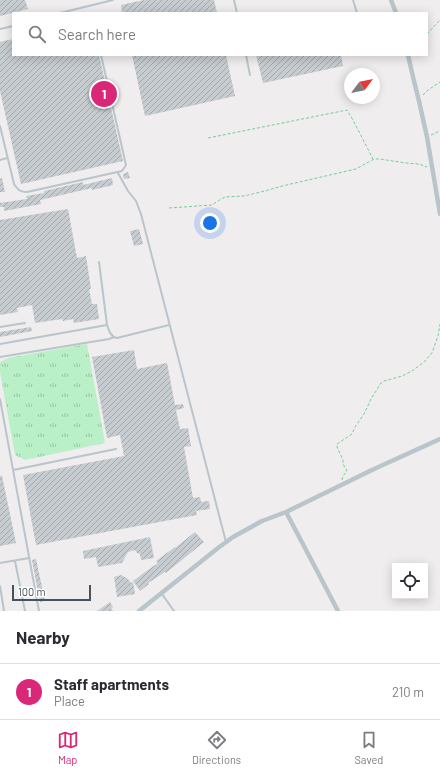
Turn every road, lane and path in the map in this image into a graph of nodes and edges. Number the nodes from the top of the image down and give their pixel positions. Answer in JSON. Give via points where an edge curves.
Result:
{"nodes":[{"id":1,"x":113,"y":0,"type":"edge"},
{"id":2,"x":234,"y":0,"type":"edge"},
{"id":3,"x":353,"y":0,"type":"edge"},
{"id":4,"x":391,"y":0,"type":"edge"},
{"id":5,"x":64,"y":12,"type":"edge"},
{"id":6,"x":237,"y":12,"type":"edge"},
{"id":7,"x":357,"y":12,"type":"edge"},
{"id":8,"x":396,"y":12,"type":"edge"},
{"id":9,"x":440,"y":20,"type":"edge"},
{"id":10,"x":12,"y":26,"type":"edge"},
{"id":11,"x":0,"y":29,"type":"edge"},
{"id":12,"x":428,"y":33,"type":"edge"},
{"id":13,"x":101,"y":56,"type":"edge"},
{"id":14,"x":246,"y":56,"type":"edge"},
{"id":15,"x":408,"y":56,"type":"edge"},
{"id":16,"x":250,"y":75,"type":"dead end"},
{"id":17,"x":440,"y":82,"type":"edge"},
{"id":18,"x":419,"y":101,"type":"junction"},
{"id":19,"x":0,"y":126,"type":"edge"},
{"id":20,"x":440,"y":131,"type":"edge"},
{"id":21,"x":208,"y":138,"type":"dead end"},
{"id":22,"x":427,"y":138,"type":"junction"},
{"id":23,"x":7,"y":158,"type":"junction"},
{"id":24,"x":374,"y":159,"type":"junction"},
{"id":25,"x":0,"y":160,"type":"edge"},
{"id":26,"x":433,"y":170,"type":"junction"},
{"id":27,"x":118,"y":173,"type":"junction"},
{"id":28,"x":169,"y":208,"type":"dead end"},
{"id":29,"x":440,"y":214,"type":"edge"},
{"id":30,"x":99,"y":262,"type":"dead end"},
{"id":31,"x":26,"y":323,"type":"dead end"},
{"id":32,"x":440,"y":324,"type":"edge"},
{"id":33,"x":107,"y":325,"type":"junction"},
{"id":34,"x":169,"y":325,"type":"junction"},
{"id":35,"x":0,"y":327,"type":"edge"},
{"id":36,"x":114,"y":337,"type":"junction"},
{"id":37,"x":0,"y":344,"type":"edge"},
{"id":38,"x":0,"y":357,"type":"edge"},
{"id":39,"x":0,"y":399,"type":"edge"},
{"id":40,"x":440,"y":439,"type":"edge"},
{"id":41,"x":116,"y":449,"type":"dead end"},
{"id":42,"x":13,"y":470,"type":"junction"},
{"id":43,"x":343,"y":484,"type":"junction"},
{"id":44,"x":286,"y":512,"type":"junction"},
{"id":45,"x":226,"y":542,"type":"junction"},
{"id":46,"x":29,"y":558,"type":"junction"},
{"id":47,"x":15,"y":561,"type":"junction"},
{"id":48,"x":0,"y":563,"type":"edge"},
{"id":49,"x":0,"y":586,"type":"edge"},
{"id":50,"x":162,"y":593,"type":"junction"},
{"id":51,"x":4,"y":611,"type":"edge"},
{"id":52,"x":25,"y":611,"type":"edge"},
{"id":53,"x":39,"y":611,"type":"edge"},
{"id":54,"x":139,"y":611,"type":"edge"},
{"id":55,"x":174,"y":611,"type":"edge"},
{"id":56,"x":338,"y":611,"type":"edge"}],
"edges":[{"from":1,"to":5,"type":"lane"},
{"from":2,"to":6,"type":"lane"},
{"from":3,"to":7,"type":"lane"},
{"from":4,"to":8,"type":"street"},
{"from":9,"to":12,"type":"path"},
{"from":10,"to":11,"type":"lane"},
{"from":13,"to":27,"type":"lane","via":[[126,165],[125,169]]},
{"from":14,"to":16,"type":"lane"},
{"from":15,"to":18,"type":"street"},
{"from":17,"to":18,"type":"path","via":[[425,92]]},
{"from":18,"to":22,"type":"street"},
{"from":19,"to":23,"type":"lane"},
{"from":20,"to":22,"type":"path"},
{"from":21,"to":24,"type":"path","via":[[347,110]]},
{"from":22,"to":26,"type":"street"},
{"from":23,"to":25,"type":"lane"},
{"from":23,"to":27,"type":"lane","via":[[14,184],[21,192]]},
{"from":24,"to":26,"type":"path","via":[[419,164]]},
{"from":24,"to":28,"type":"path","via":[[356,168],[244,196],[226,197],[212,205]]},
{"from":26,"to":29,"type":"street"},
{"from":27,"to":34,"type":"lane","via":[[139,206]]},
{"from":30,"to":33,"type":"lane"},
{"from":31,"to":35,"type":"lane"},
{"from":32,"to":43,"type":"path","via":[[432,353],[412,371],[381,383],[352,434],[337,444],[347,471],[342,476]]},
{"from":33,"to":36,"type":"lane"},
{"from":33,"to":37,"type":"lane"},
{"from":34,"to":36,"type":"lane"},
{"from":34,"to":45,"type":"lane"},
{"from":36,"to":38,"type":"lane"},
{"from":39,"to":42,"type":"lane"},
{"from":40,"to":43,"type":"street"},
{"from":41,"to":42,"type":"lane"},
{"from":42,"to":46,"type":"lane"},
{"from":43,"to":44,"type":"street"},
{"from":44,"to":45,"type":"street","via":[[262,521]]},
{"from":44,"to":56,"type":"street"},
{"from":45,"to":50,"type":"street"},
{"from":46,"to":47,"type":"lane"},
{"from":46,"to":53,"type":"lane"},
{"from":47,"to":48,"type":"lane"},
{"from":47,"to":52,"type":"lane"},
{"from":49,"to":51,"type":"lane"},
{"from":50,"to":54,"type":"street"},
{"from":50,"to":55,"type":"lane"}]}
